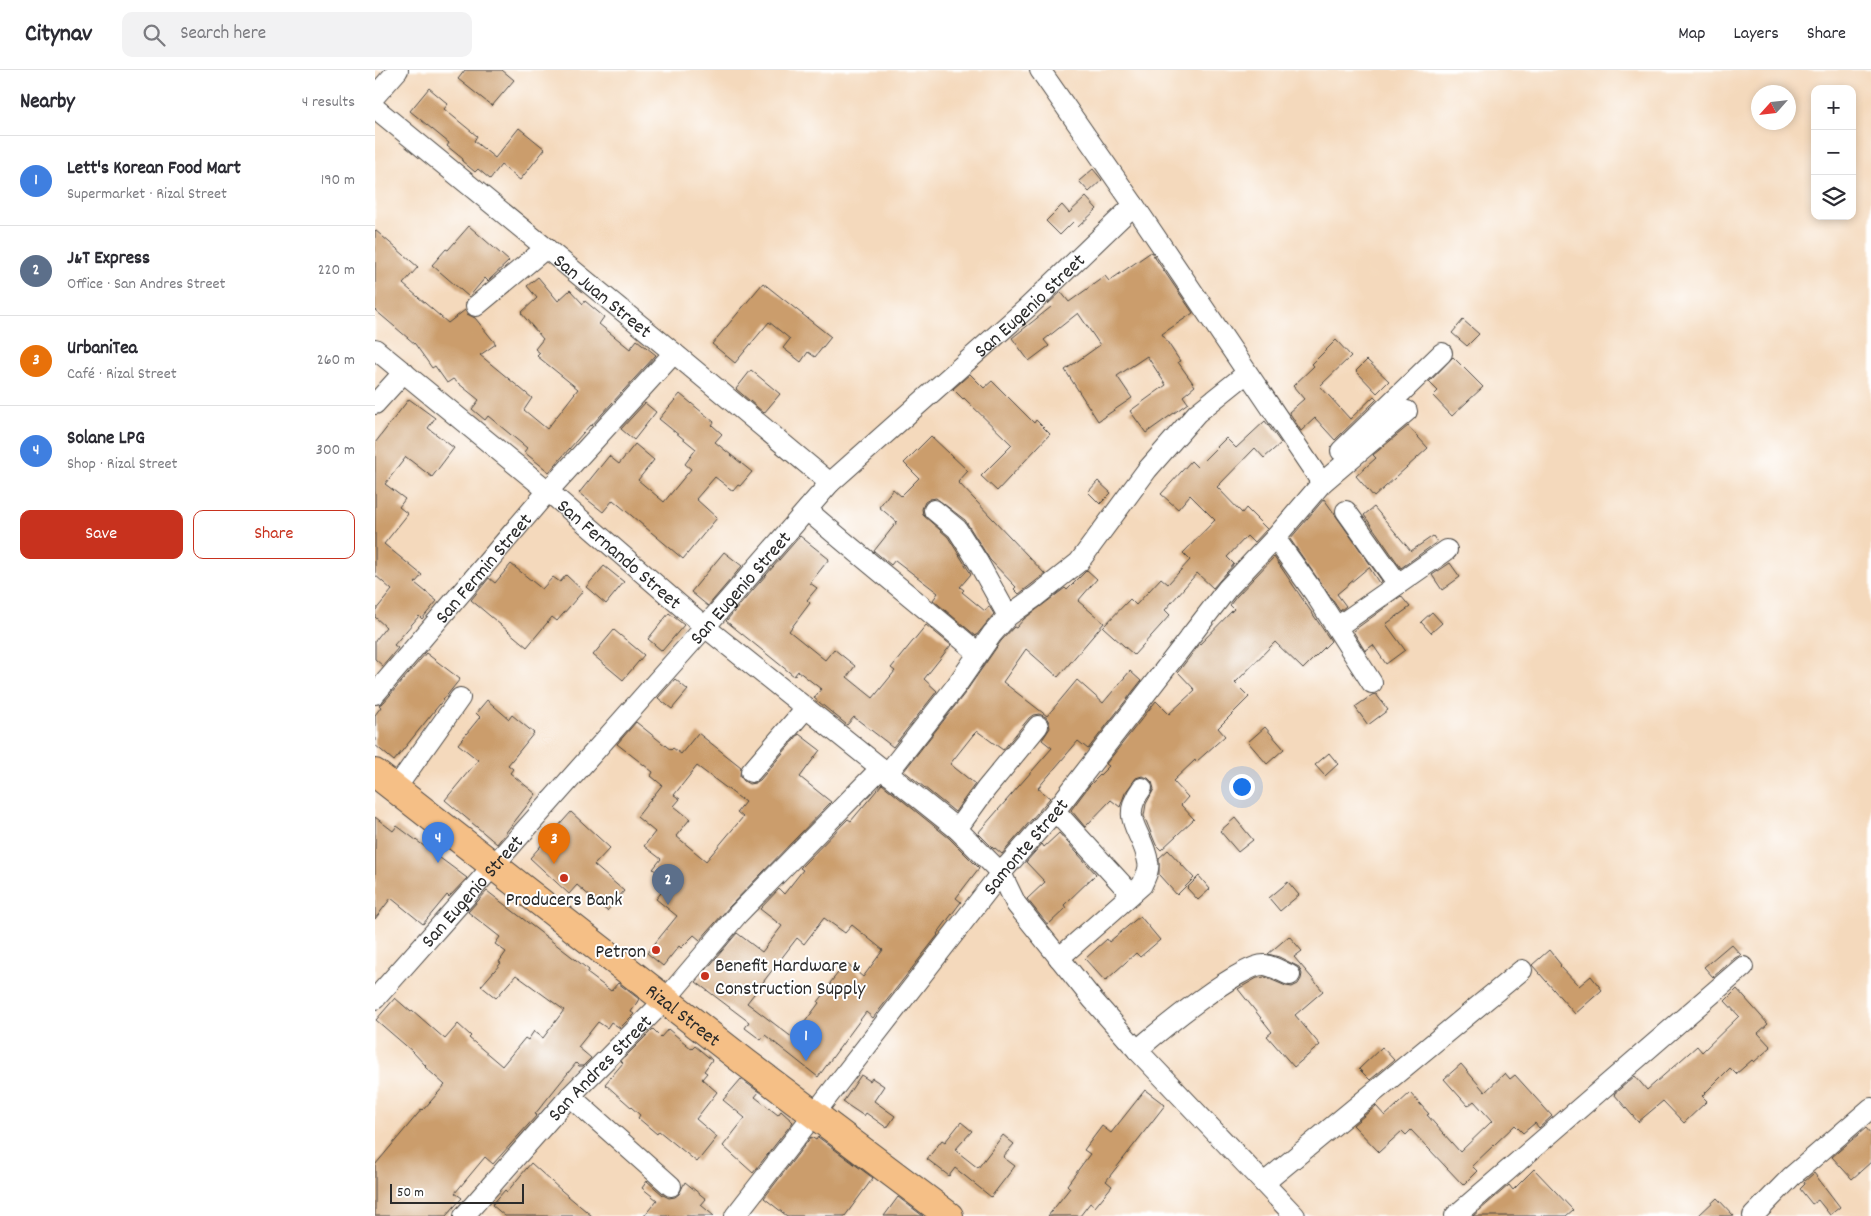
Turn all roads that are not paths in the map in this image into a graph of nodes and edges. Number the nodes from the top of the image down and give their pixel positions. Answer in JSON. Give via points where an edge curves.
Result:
{"nodes":[{"id":1,"x":398,"y":70,"type":"edge"},
{"id":2,"x":1040,"y":70,"type":"edge"},
{"id":3,"x":375,"y":96,"type":"edge"},
{"id":4,"x":375,"y":108,"type":"edge"},
{"id":5,"x":1134,"y":205,"type":"junction"},
{"id":6,"x":546,"y":248,"type":"junction"},
{"id":7,"x":476,"y":306,"type":"dead end"},
{"id":8,"x":375,"y":349,"type":"edge"},
{"id":9,"x":674,"y":353,"type":"junction"},
{"id":10,"x":1442,"y":353,"type":"dead end"},
{"id":11,"x":404,"y":372,"type":"junction"},
{"id":12,"x":1247,"y":373,"type":"junction"},
{"id":13,"x":375,"y":404,"type":"edge"},
{"id":14,"x":1407,"y":411,"type":"dead end"},
{"id":15,"x":1320,"y":480,"type":"junction"},
{"id":16,"x":830,"y":483,"type":"junction"},
{"id":17,"x":548,"y":491,"type":"junction"},
{"id":18,"x":807,"y":510,"type":"junction"},
{"id":19,"x":934,"y":510,"type":"dead end"},
{"id":20,"x":1346,"y":511,"type":"dead end"},
{"id":21,"x":1275,"y":538,"type":"junction"},
{"id":22,"x":1447,"y":550,"type":"dead end"},
{"id":23,"x":1398,"y":584,"type":"junction"},
{"id":24,"x":1008,"y":616,"type":"junction"},
{"id":25,"x":705,"y":627,"type":"junction"},
{"id":26,"x":1337,"y":627,"type":"junction"},
{"id":27,"x":977,"y":653,"type":"junction"},
{"id":28,"x":1372,"y":683,"type":"dead end"},
{"id":29,"x":375,"y":694,"type":"edge"},
{"id":30,"x":460,"y":698,"type":"dead end"},
{"id":31,"x":806,"y":708,"type":"junction"},
{"id":32,"x":1038,"y":726,"type":"dead end"},
{"id":33,"x":884,"y":771,"type":"junction"},
{"id":34,"x":751,"y":772,"type":"dead end"},
{"id":35,"x":385,"y":781,"type":"edge"},
{"id":36,"x":1142,"y":788,"type":"dead end"},
{"id":37,"x":1055,"y":811,"type":"junction"},
{"id":38,"x":957,"y":829,"type":"junction"},
{"id":39,"x":494,"y":866,"type":"junction"},
{"id":40,"x":1001,"y":873,"type":"junction"},
{"id":41,"x":1131,"y":894,"type":"junction"},
{"id":42,"x":1059,"y":958,"type":"junction"},
{"id":43,"x":1743,"y":967,"type":"dead end"},
{"id":44,"x":1522,"y":970,"type":"dead end"},
{"id":45,"x":1290,"y":974,"type":"dead end"},
{"id":46,"x":379,"y":986,"type":"edge"},
{"id":47,"x":667,"y":999,"type":"junction"},
{"id":48,"x":1137,"y":1050,"type":"junction"},
{"id":49,"x":570,"y":1096,"type":"junction"},
{"id":50,"x":1871,"y":1108,"type":"edge"},
{"id":51,"x":815,"y":1113,"type":"junction"},
{"id":52,"x":1264,"y":1183,"type":"junction"},
{"id":53,"x":671,"y":1186,"type":"dead end"},
{"id":54,"x":464,"y":1216,"type":"edge"},
{"id":55,"x":735,"y":1216,"type":"edge"},
{"id":56,"x":949,"y":1216,"type":"edge"},
{"id":57,"x":1295,"y":1216,"type":"edge"},
{"id":58,"x":1455,"y":1216,"type":"edge"},
{"id":59,"x":1753,"y":1216,"type":"edge"}],
"edges":[{"from":1,"to":3,"type":"street"},
{"from":2,"to":5,"type":"street"},
{"from":4,"to":6,"type":"street","name":"San Juan Street"},
{"from":5,"to":12,"type":"street"},
{"from":5,"to":16,"type":"street","name":"San Eugenio Street","via":[[1027,308]]},
{"from":6,"to":7,"type":"street"},
{"from":6,"to":9,"type":"street","name":"San Juan Street"},
{"from":8,"to":11,"type":"street","name":"San Fernando Street"},
{"from":9,"to":16,"type":"street","name":"San Juan Street"},
{"from":9,"to":17,"type":"street","name":"San Fermin Street"},
{"from":10,"to":15,"type":"street","via":[[1341,451]]},
{"from":11,"to":13,"type":"street"},
{"from":11,"to":17,"type":"street","name":"San Fernando Street"},
{"from":12,"to":15,"type":"street"},
{"from":12,"to":24,"type":"street","name":"San Andres Street","via":[[1197,412],[1147,470],[1079,562]]},
{"from":14,"to":15,"type":"street"},
{"from":15,"to":21,"type":"street","name":"Samonte Street"},
{"from":16,"to":18,"type":"street","name":"San Eugenio Street"},
{"from":17,"to":25,"type":"street","name":"San Fernando Street"},
{"from":17,"to":29,"type":"street","name":"San Fermin Street"},
{"from":18,"to":25,"type":"street","name":"San Eugenio Street"},
{"from":18,"to":27,"type":"street"},
{"from":19,"to":24,"type":"street","via":[[957,529]]},
{"from":20,"to":23,"type":"street"},
{"from":21,"to":26,"type":"street"},
{"from":21,"to":37,"type":"street","name":"Samonte Street","via":[[1227,589]]},
{"from":22,"to":23,"type":"street"},
{"from":23,"to":26,"type":"street"},
{"from":24,"to":27,"type":"street","name":"San Andres Street"},
{"from":25,"to":31,"type":"street","name":"San Fernando Street"},
{"from":25,"to":39,"type":"street","name":"San Eugenio Street"},
{"from":26,"to":28,"type":"street"},
{"from":27,"to":33,"type":"street","name":"San Andres Street","via":[[956,686]]},
{"from":30,"to":35,"type":"street"},
{"from":31,"to":33,"type":"street","name":"San Fernando Street"},
{"from":31,"to":34,"type":"street"},
{"from":32,"to":38,"type":"street"},
{"from":33,"to":38,"type":"street","name":"San Fernando Street"},
{"from":33,"to":47,"type":"street","name":"San Andres Street","via":[[738,914]]},
{"from":35,"to":39,"type":"main road","name":"Rizal Street"},
{"from":36,"to":41,"type":"street","via":[[1130,811],[1149,863],[1142,885]]},
{"from":37,"to":40,"type":"street","name":"Samonte Street"},
{"from":37,"to":41,"type":"street"},
{"from":38,"to":40,"type":"street","name":"San Fernando Street"},
{"from":39,"to":46,"type":"street","name":"San Eugenio Street"},
{"from":39,"to":47,"type":"main road","name":"Rizal Street"},
{"from":40,"to":42,"type":"street","name":"San Fernando Street","via":[[1016,904]]},
{"from":40,"to":51,"type":"street","name":"Samonte Street"},
{"from":41,"to":42,"type":"street"},
{"from":42,"to":48,"type":"street","name":"San Fernando Street"},
{"from":43,"to":58,"type":"street"},
{"from":44,"to":52,"type":"street"},
{"from":45,"to":48,"type":"street","via":[[1265,965],[1251,967],[1187,1009]]},
{"from":47,"to":49,"type":"street","name":"San Andres Street"},
{"from":47,"to":51,"type":"main road","name":"Rizal Street"},
{"from":48,"to":52,"type":"street","name":"San Fernando Street"},
{"from":49,"to":53,"type":"street"},
{"from":49,"to":54,"type":"street","name":"San Andres Street"},
{"from":50,"to":59,"type":"street","via":[[1793,1176]]},
{"from":51,"to":55,"type":"street","name":"Samonte Street"},
{"from":51,"to":56,"type":"main road","name":"Rizal Street"},
{"from":52,"to":57,"type":"street","name":"San Fernando Street"}]}
